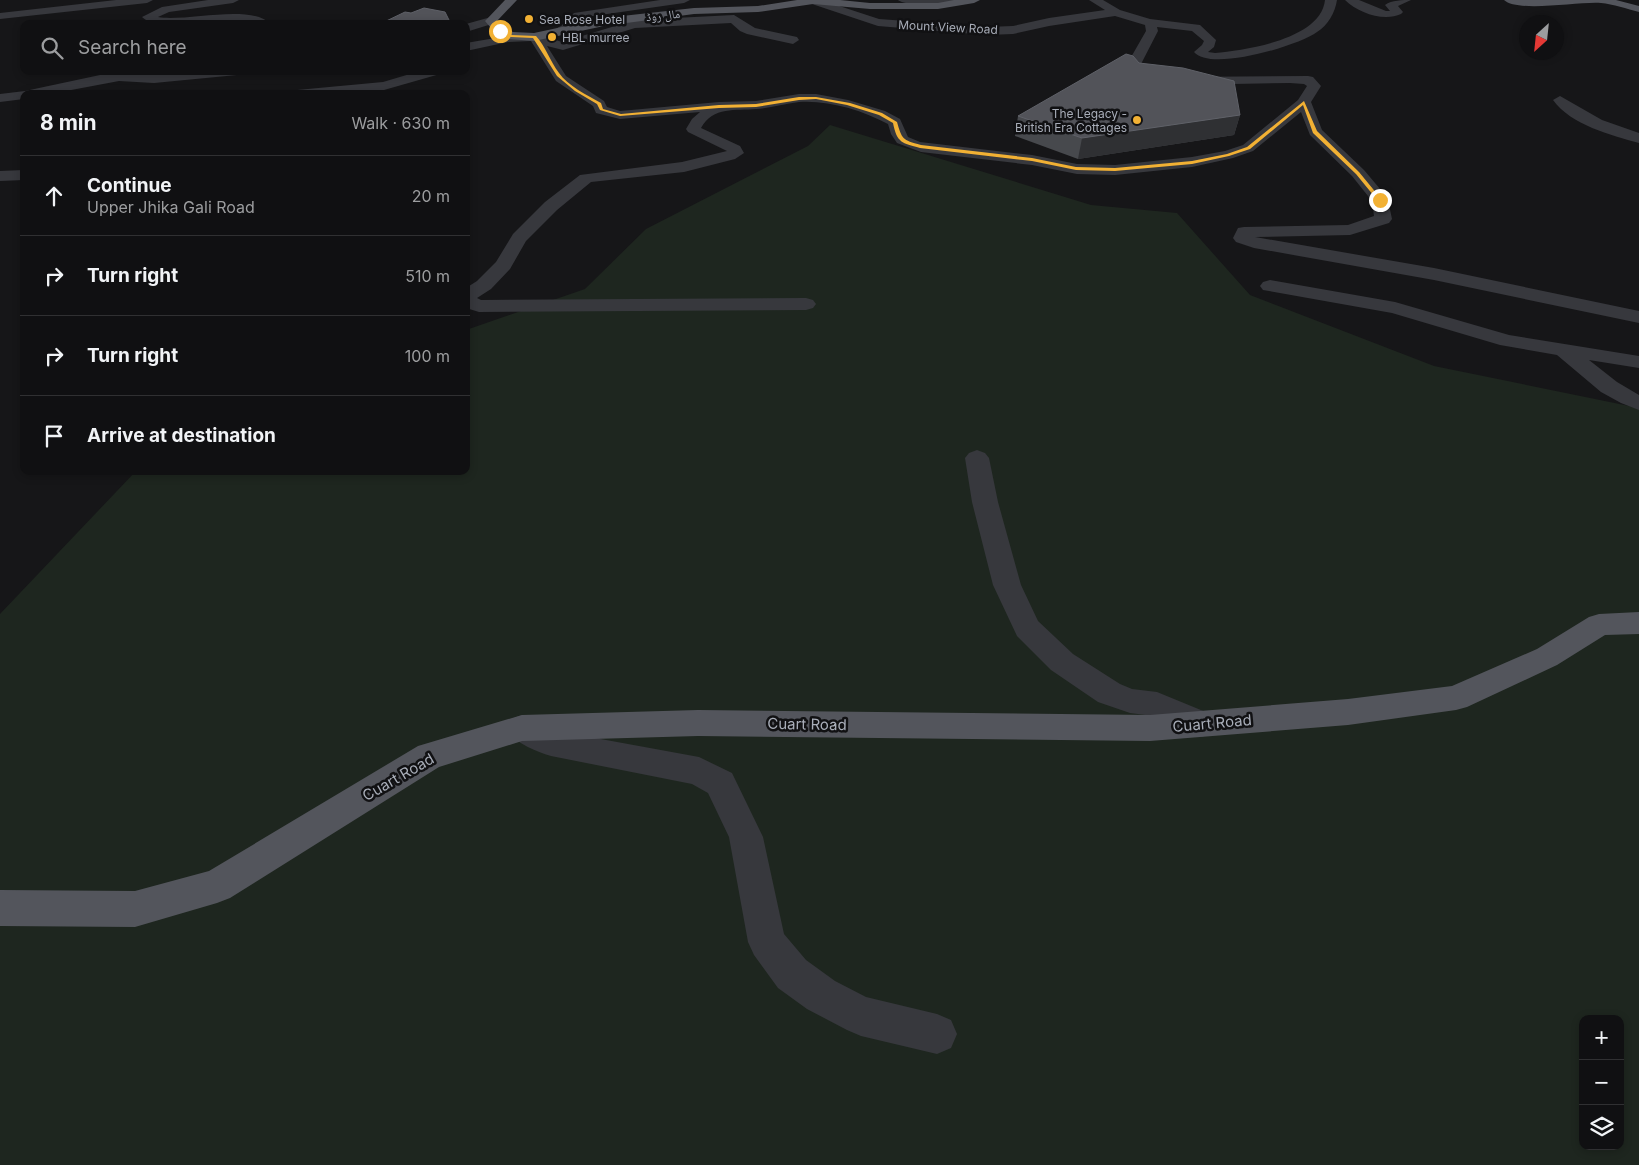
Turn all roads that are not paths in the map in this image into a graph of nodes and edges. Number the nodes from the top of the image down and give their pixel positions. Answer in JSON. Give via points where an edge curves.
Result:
{"nodes":[{"id":1,"x":147,"y":0,"type":"edge"},
{"id":2,"x":233,"y":0,"type":"edge"},
{"id":3,"x":511,"y":0,"type":"edge"},
{"id":4,"x":684,"y":0,"type":"edge"},
{"id":5,"x":871,"y":0,"type":"edge"},
{"id":6,"x":904,"y":0,"type":"edge"},
{"id":7,"x":1095,"y":0,"type":"edge"},
{"id":8,"x":1331,"y":0,"type":"edge"},
{"id":9,"x":1351,"y":0,"type":"edge"},
{"id":10,"x":1405,"y":0,"type":"edge"},
{"id":11,"x":1510,"y":0,"type":"edge"},
{"id":12,"x":1597,"y":0,"type":"edge"},
{"id":13,"x":1602,"y":0,"type":"edge"},
{"id":14,"x":970,"y":1,"type":"edge"},
{"id":15,"x":818,"y":2,"type":"edge"},
{"id":16,"x":1639,"y":9,"type":"edge"},
{"id":17,"x":1116,"y":12,"type":"junction"},
{"id":18,"x":0,"y":16,"type":"edge"},
{"id":19,"x":152,"y":20,"type":"edge"},
{"id":20,"x":180,"y":20,"type":"edge"},
{"id":21,"x":254,"y":20,"type":"edge"},
{"id":22,"x":491,"y":21,"type":"junction"},
{"id":23,"x":1147,"y":22,"type":"junction"},
{"id":24,"x":470,"y":27,"type":"edge"},
{"id":25,"x":558,"y":32,"type":"junction"},
{"id":26,"x":534,"y":37,"type":"junction"},
{"id":27,"x":794,"y":40,"type":"dead end"},
{"id":28,"x":470,"y":46,"type":"edge"},
{"id":29,"x":470,"y":57,"type":"edge"},
{"id":30,"x":196,"y":75,"type":"edge"},
{"id":31,"x":424,"y":75,"type":"edge"},
{"id":32,"x":428,"y":75,"type":"edge"},
{"id":33,"x":48,"y":90,"type":"edge"},
{"id":34,"x":340,"y":90,"type":"edge"},
{"id":35,"x":396,"y":90,"type":"edge"},
{"id":36,"x":20,"y":96,"type":"edge"},
{"id":37,"x":0,"y":98,"type":"edge"},
{"id":38,"x":1560,"y":100,"type":"dead end"},
{"id":39,"x":1304,"y":102,"type":"junction"},
{"id":40,"x":719,"y":106,"type":"junction"},
{"id":41,"x":1639,"y":138,"type":"edge"},
{"id":42,"x":20,"y":174,"type":"edge"},
{"id":43,"x":0,"y":176,"type":"edge"},
{"id":44,"x":1270,"y":286,"type":"dead end"},
{"id":45,"x":470,"y":296,"type":"edge"},
{"id":46,"x":470,"y":301,"type":"edge"},
{"id":47,"x":806,"y":304,"type":"dead end"},
{"id":48,"x":1639,"y":316,"type":"edge"},
{"id":49,"x":1565,"y":351,"type":"junction"},
{"id":50,"x":1639,"y":362,"type":"edge"},
{"id":51,"x":1639,"y":403,"type":"edge"},
{"id":52,"x":977,"y":458,"type":"dead end"},
{"id":53,"x":1639,"y":623,"type":"edge"},
{"id":54,"x":1202,"y":724,"type":"junction"},
{"id":55,"x":522,"y":728,"type":"junction"},
{"id":56,"x":0,"y":908,"type":"edge"},
{"id":57,"x":937,"y":1034,"type":"dead end"}],
"edges":[{"from":1,"to":18,"type":"street"},
{"from":2,"to":19,"type":"street","via":[[166,9],[150,14],[148,17]]},
{"from":3,"to":22,"type":"main road"},
{"from":4,"to":25,"type":"street","via":[[578,15],[584,22]]},
{"from":5,"to":15,"type":"street","name":"مال روڈ"},
{"from":6,"to":14,"type":"street","name":"مال روڈ"},
{"from":7,"to":17,"type":"street"},
{"from":8,"to":23,"type":"street","via":[[1325,19],[1312,30],[1276,44],[1226,56],[1206,56],[1200,52],[1208,47],[1210,40],[1196,28]]},
{"from":9,"to":10,"type":"street","via":[[1390,15],[1397,12],[1391,5]]},
{"from":11,"to":12,"type":"main road","via":[[1531,3]]},
{"from":13,"to":16,"type":"main road"},
{"from":14,"to":15,"type":"main road","name":"مال روڈ","via":[[929,6]]},
{"from":15,"to":17,"type":"street","name":"Mount View Road","via":[[878,22],[979,31],[1013,30]]},
{"from":15,"to":25,"type":"main road","name":"مال روڈ","via":[[758,9],[694,11]]},
{"from":17,"to":23,"type":"street"},
{"from":20,"to":21,"type":"street","via":[[227,17]]},
{"from":22,"to":24,"type":"street"},
{"from":22,"to":26,"type":"main road","name":"مال روڈ","via":[[500,31],[511,36]]},
{"from":23,"to":39,"type":"street","via":[[1151,23],[1152,31],[1133,66],[1140,77],[1179,82],[1308,80],[1314,86]]},
{"from":25,"to":26,"type":"main road","name":"مال روڈ"},
{"from":26,"to":27,"type":"street","via":[[563,46],[635,24],[734,19],[751,31]]},
{"from":26,"to":28,"type":"street"},
{"from":26,"to":29,"type":"street"},
{"from":26,"to":40,"type":"street","via":[[558,75],[599,104],[601,110],[620,115]]},
{"from":30,"to":33,"type":"street","via":[[100,79]]},
{"from":31,"to":34,"type":"street","via":[[384,86]]},
{"from":32,"to":35,"type":"street"},
{"from":36,"to":37,"type":"street"},
{"from":38,"to":41,"type":"street","via":[[1576,114]]},
{"from":39,"to":40,"type":"street","via":[[1248,148],[1192,162],[1115,170],[1076,169],[1032,160],[920,147],[905,142],[898,136],[895,122],[880,114],[816,98]]},
{"from":39,"to":48,"type":"street","via":[[1315,132],[1358,173],[1380,200],[1383,219],[1350,230],[1244,232],[1242,238],[1277,248],[1434,274]]},
{"from":40,"to":45,"type":"street","via":[[700,119],[693,129],[735,149],[736,153],[684,167],[586,178],[550,206],[519,238],[503,266]]},
{"from":42,"to":43,"type":"street"},
{"from":44,"to":49,"type":"street","via":[[1395,308],[1507,341]]},
{"from":46,"to":47,"type":"street","via":[[479,306]]},
{"from":49,"to":50,"type":"street"},
{"from":49,"to":51,"type":"street","via":[[1608,387]]},
{"from":52,"to":54,"type":"street","via":[[1007,585],[1027,628],[1062,662],[1109,693],[1130,701],[1157,704]]},
{"from":53,"to":54,"type":"main road","name":"Cuart Road","via":[[1599,625],[1547,657],[1456,698],[1348,712]]},
{"from":54,"to":55,"type":"main road","name":"Cuart Road","via":[[1150,728],[698,723]]},
{"from":55,"to":56,"type":"main road","name":"Cuart Road","via":[[429,756],[216,886],[135,909]]},
{"from":55,"to":57,"type":"street","via":[[551,742],[699,771],[720,783],[746,837],[767,942],[792,974],[861,1016]]}]}
